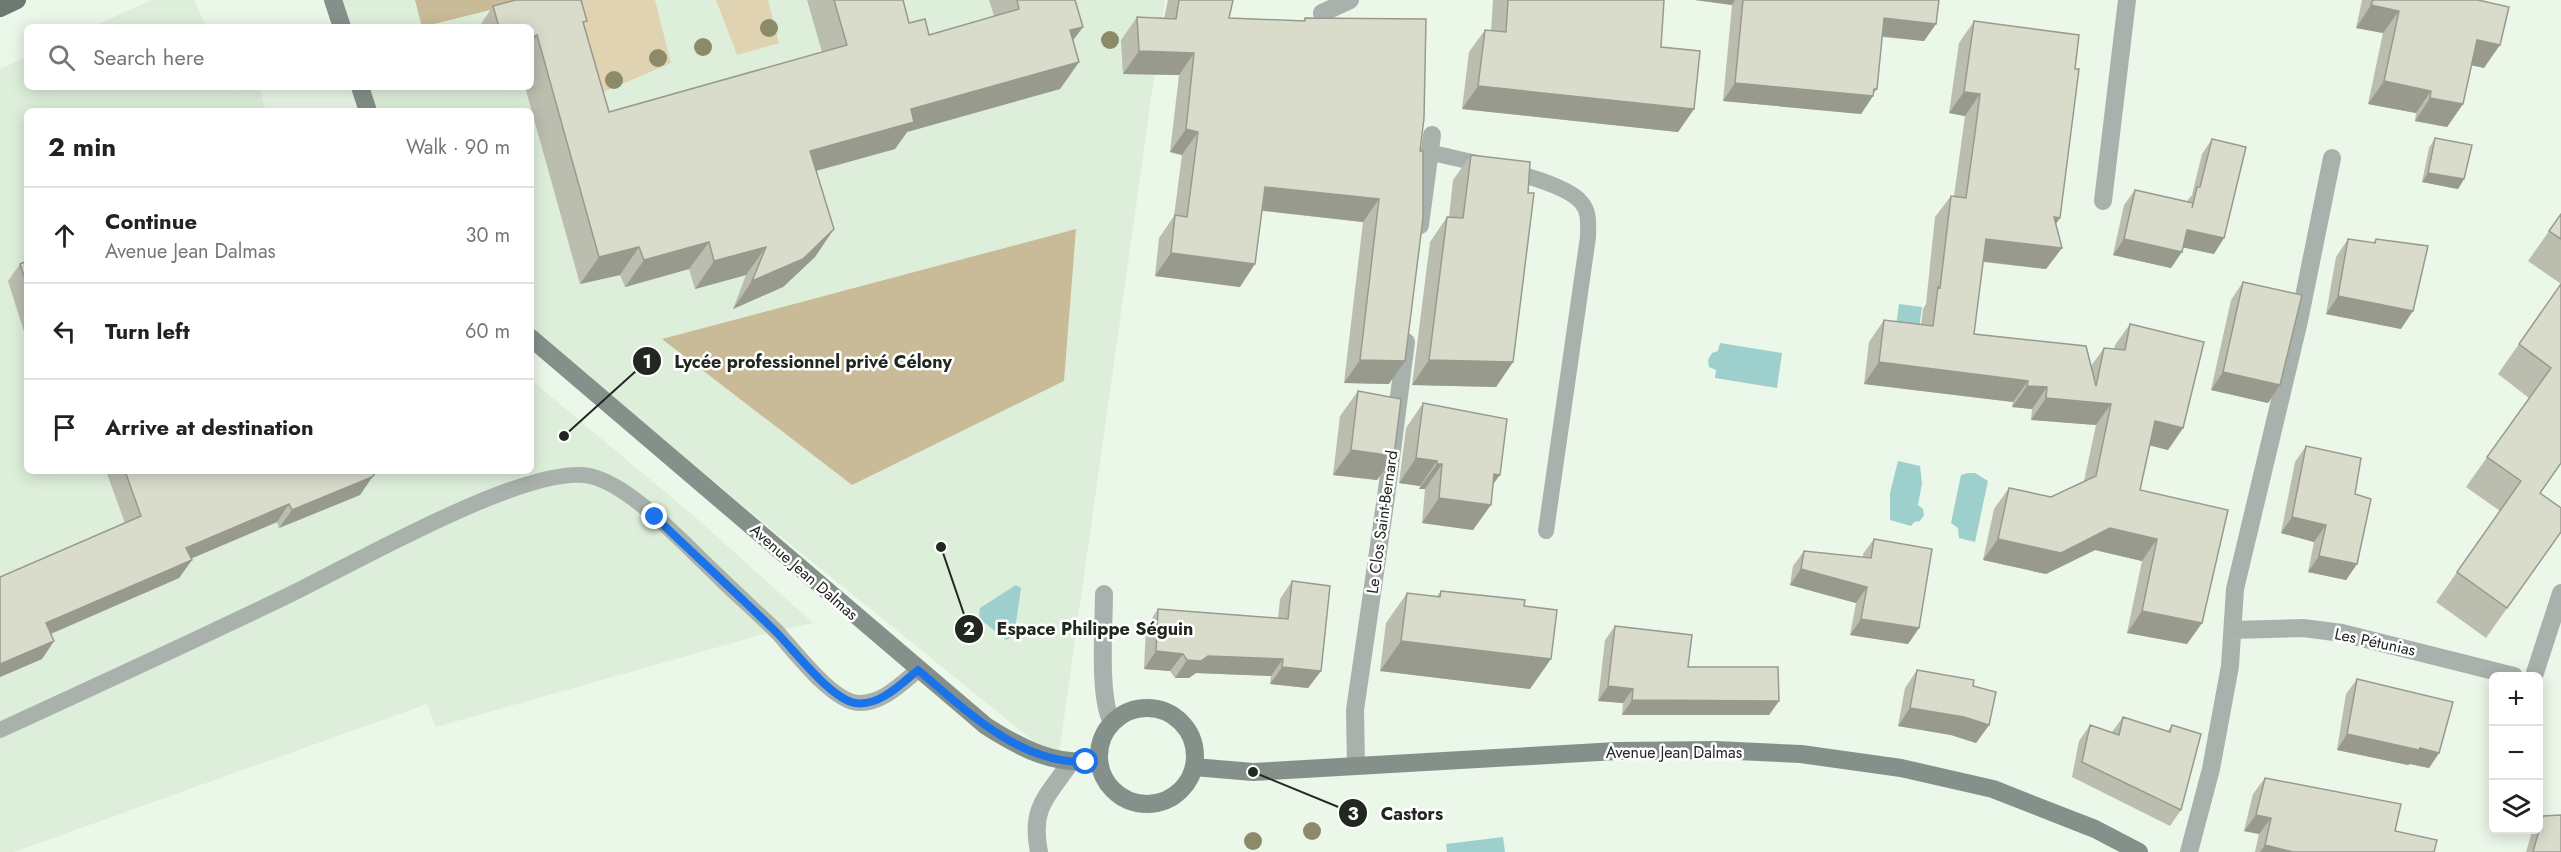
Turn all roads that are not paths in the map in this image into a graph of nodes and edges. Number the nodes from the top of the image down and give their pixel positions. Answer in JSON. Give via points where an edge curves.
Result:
{"nodes":[{"id":1,"x":17,"y":0,"type":"edge"},
{"id":2,"x":333,"y":0,"type":"edge"},
{"id":3,"x":1350,"y":0,"type":"edge"},
{"id":4,"x":2127,"y":0,"type":"edge"},
{"id":5,"x":0,"y":8,"type":"edge"},
{"id":6,"x":1322,"y":13,"type":"dead end"},
{"id":7,"x":341,"y":24,"type":"edge"},
{"id":8,"x":361,"y":90,"type":"edge"},
{"id":9,"x":367,"y":108,"type":"edge"},
{"id":10,"x":1430,"y":143,"type":"joint"},
{"id":11,"x":2332,"y":158,"type":"dead end"},
{"id":12,"x":2103,"y":201,"type":"dead end"},
{"id":13,"x":1418,"y":247,"type":"edge"},
{"id":14,"x":1409,"y":319,"type":"edge"},
{"id":15,"x":534,"y":341,"type":"edge"},
{"id":16,"x":1546,"y":531,"type":"dead end"},
{"id":17,"x":2561,"y":593,"type":"edge"},
{"id":18,"x":1104,"y":594,"type":"dead end"},
{"id":19,"x":2233,"y":630,"type":"junction"},
{"id":20,"x":918,"y":670,"type":"junction"},
{"id":21,"x":2498,"y":672,"type":"edge"},
{"id":22,"x":2535,"y":672,"type":"edge"},
{"id":23,"x":1112,"y":722,"type":"junction"},
{"id":24,"x":0,"y":730,"type":"edge"},
{"id":25,"x":1098,"y":760,"type":"junction"},
{"id":26,"x":1071,"y":762,"type":"junction"},
{"id":27,"x":1356,"y":766,"type":"junction"},
{"id":28,"x":1194,"y":767,"type":"junction"},
{"id":29,"x":1039,"y":852,"type":"edge"},
{"id":30,"x":2139,"y":852,"type":"edge"},
{"id":31,"x":2189,"y":852,"type":"edge"}],
"edges":[{"from":1,"to":5,"type":"main road"},
{"from":2,"to":7,"type":"street"},
{"from":3,"to":6,"type":"street"},
{"from":4,"to":12,"type":"street"},
{"from":8,"to":9,"type":"street"},
{"from":10,"to":13,"type":"street"},
{"from":10,"to":16,"type":"lane","via":[[1567,190],[1582,203],[1588,216]]},
{"from":11,"to":19,"type":"street","via":[[2299,321],[2235,589]]},
{"from":14,"to":27,"type":"street","name":"Le Clos Saint-Bernard","via":[[1355,711]]},
{"from":15,"to":20,"type":"street","name":"Avenue Jean Dalmas"},
{"from":17,"to":22,"type":"street"},
{"from":18,"to":23,"type":"street","via":[[1106,712]]},
{"from":19,"to":21,"type":"street","name":"Les Pétunias","via":[[2303,628],[2342,633]]},
{"from":19,"to":31,"type":"street","via":[[2213,758]]},
{"from":20,"to":24,"type":"lane","via":[[875,700],[855,703],[844,698],[655,517],[609,482],[587,476],[564,476],[480,502]]},
{"from":20,"to":26,"type":"street","name":"Avenue Jean Dalmas","via":[[986,726],[1012,742],[1040,756]]},
{"from":23,"to":25,"type":"street","via":[[1099,746]]},
{"from":23,"to":28,"type":"street","via":[[1123,714],[1150,708],[1176,717],[1192,739]]},
{"from":25,"to":26,"type":"street","name":"Avenue Jean Dalmas"},
{"from":25,"to":28,"type":"street","via":[[1103,777],[1113,790],[1127,800],[1143,804],[1176,795]]},
{"from":26,"to":29,"type":"street","via":[[1037,814]]},
{"from":27,"to":28,"type":"street","name":"Avenue Jean Dalmas","via":[[1253,772]]},
{"from":27,"to":30,"type":"street","name":"Avenue Jean Dalmas","via":[[1617,751],[1801,754],[1901,768],[1993,789],[2095,829]]}]}
